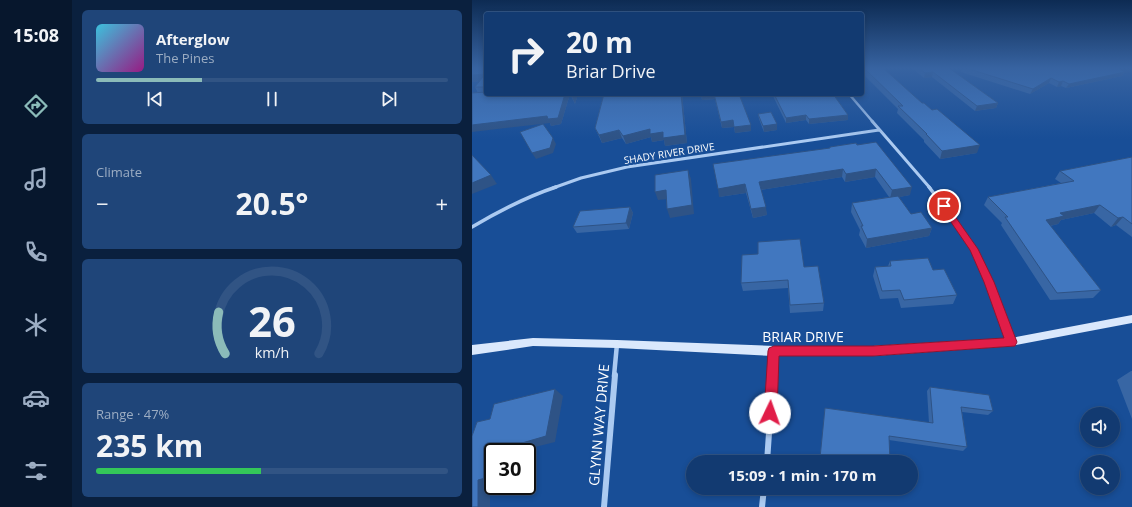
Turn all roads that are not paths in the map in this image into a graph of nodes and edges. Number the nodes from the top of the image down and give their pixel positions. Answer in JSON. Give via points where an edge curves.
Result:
{"nodes":[{"id":1,"x":851,"y":96,"type":"edge"},
{"id":2,"x":879,"y":130,"type":"junction"},
{"id":3,"x":472,"y":227,"type":"edge"},
{"id":4,"x":1132,"y":319,"type":"edge"},
{"id":5,"x":1011,"y":342,"type":"junction"},
{"id":6,"x":617,"y":344,"type":"junction"},
{"id":7,"x":472,"y":350,"type":"edge"},
{"id":8,"x":774,"y":351,"type":"junction"},
{"id":9,"x":768,"y":455,"type":"edge"},
{"id":10,"x":763,"y":495,"type":"edge"},
{"id":11,"x":604,"y":507,"type":"edge"},
{"id":12,"x":762,"y":507,"type":"edge"}],
"edges":[{"from":1,"to":2,"type":"street"},
{"from":2,"to":3,"type":"street","name":"SHADY RIVER DRIVE","via":[[619,168],[538,193],[496,212]]},
{"from":2,"to":5,"type":"street","via":[[953,217],[974,249]]},
{"from":4,"to":5,"type":"street","name":"BRIAR DRIVE"},
{"from":5,"to":8,"type":"street","name":"BRIAR DRIVE","via":[[873,351]]},
{"from":6,"to":7,"type":"street","name":"BRIAR DRIVE","via":[[533,342]]},
{"from":6,"to":8,"type":"street","name":"BRIAR DRIVE"},
{"from":6,"to":11,"type":"street","name":"GLYNN WAY DRIVE"},
{"from":8,"to":9,"type":"street"},
{"from":10,"to":12,"type":"street"}]}
